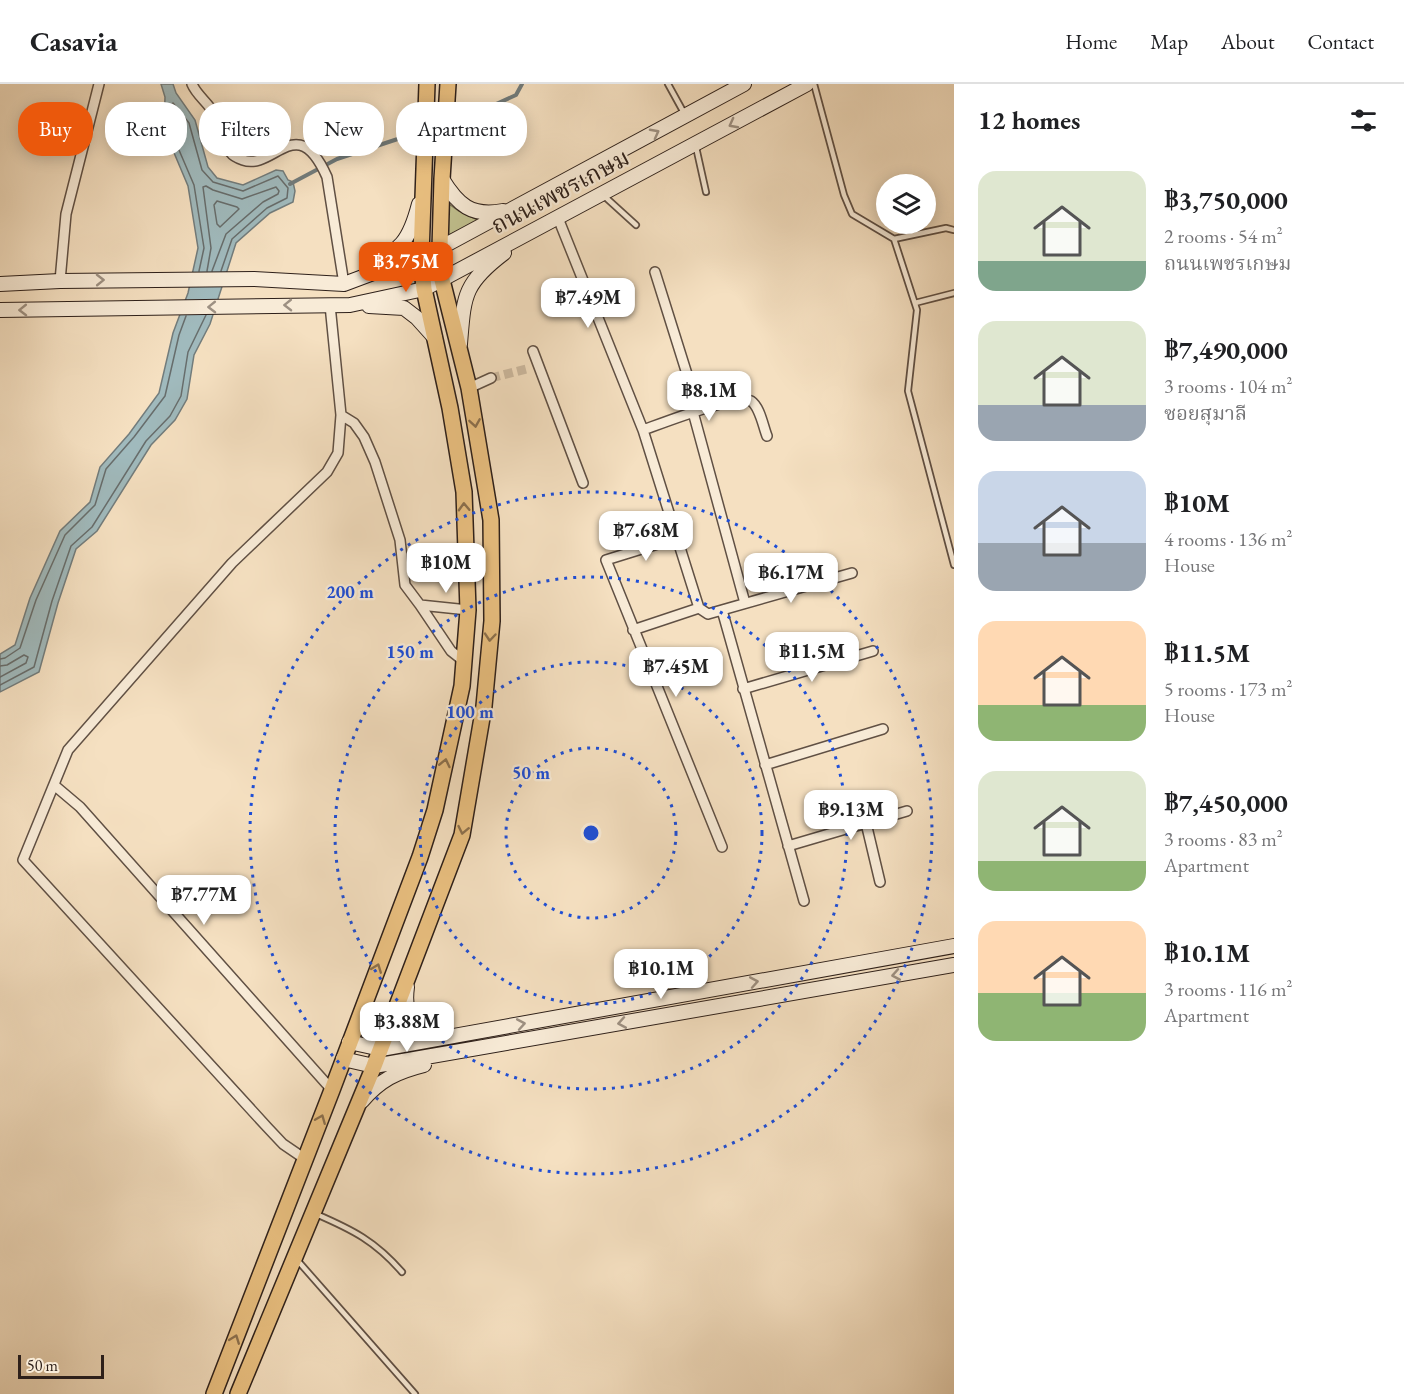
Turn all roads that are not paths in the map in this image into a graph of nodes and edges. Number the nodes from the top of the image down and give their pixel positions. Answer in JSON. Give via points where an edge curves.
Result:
{"nodes":[{"id":1,"x":99,"y":84,"type":"edge"},
{"id":2,"x":192,"y":84,"type":"edge"},
{"id":3,"x":668,"y":84,"type":"edge"},
{"id":4,"x":744,"y":84,"type":"edge"},
{"id":5,"x":807,"y":84,"type":"edge"},
{"id":6,"x":814,"y":84,"type":"edge"},
{"id":7,"x":427,"y":85,"type":"edge"},
{"id":8,"x":448,"y":86,"type":"edge"},
{"id":9,"x":685,"y":116,"type":"junction"},
{"id":10,"x":696,"y":144,"type":"junction"},
{"id":11,"x":442,"y":179,"type":"junction"},
{"id":12,"x":424,"y":183,"type":"junction"},
{"id":13,"x":706,"y":192,"type":"dead end"},
{"id":14,"x":602,"y":194,"type":"junction"},
{"id":15,"x":511,"y":210,"type":"junction"},
{"id":16,"x":558,"y":218,"type":"junction"},
{"id":17,"x":636,"y":225,"type":"dead end"},
{"id":18,"x":954,"y":230,"type":"edge"},
{"id":19,"x":530,"y":234,"type":"junction"},
{"id":20,"x":894,"y":239,"type":"junction"},
{"id":21,"x":441,"y":248,"type":"junction"},
{"id":22,"x":421,"y":255,"type":"junction"},
{"id":23,"x":656,"y":272,"type":"dead end"},
{"id":24,"x":442,"y":280,"type":"junction"},
{"id":25,"x":60,"y":281,"type":"junction"},
{"id":26,"x":0,"y":284,"type":"edge"},
{"id":27,"x":344,"y":284,"type":"junction"},
{"id":28,"x":424,"y":289,"type":"junction"},
{"id":29,"x":954,"y":293,"type":"edge"},
{"id":30,"x":915,"y":303,"type":"junction"},
{"id":31,"x":330,"y":305,"type":"junction"},
{"id":32,"x":350,"y":305,"type":"junction"},
{"id":33,"x":0,"y":310,"type":"edge"},
{"id":34,"x":435,"y":338,"type":"junction"},
{"id":35,"x":460,"y":346,"type":"junction"},
{"id":36,"x":533,"y":351,"type":"dead end"},
{"id":37,"x":530,"y":368,"type":"dead end"},
{"id":38,"x":491,"y":378,"type":"tunnel mouth"},
{"id":39,"x":543,"y":379,"type":"junction"},
{"id":40,"x":469,"y":388,"type":"junction"},
{"id":41,"x":693,"y":412,"type":"junction"},
{"id":42,"x":341,"y":415,"type":"junction"},
{"id":43,"x":643,"y":430,"type":"junction"},
{"id":44,"x":767,"y":436,"type":"dead end"},
{"id":45,"x":582,"y":483,"type":"dead end"},
{"id":46,"x":677,"y":538,"type":"junction"},
{"id":47,"x":954,"y":565,"type":"edge"},
{"id":48,"x":852,"y":573,"type":"dead end"},
{"id":49,"x":746,"y":603,"type":"junction"},
{"id":50,"x":420,"y":605,"type":"junction"},
{"id":51,"x":699,"y":608,"type":"junction"},
{"id":52,"x":468,"y":610,"type":"junction"},
{"id":53,"x":722,"y":610,"type":"junction"},
{"id":54,"x":633,"y":630,"type":"junction"},
{"id":55,"x":873,"y":651,"type":"dead end"},
{"id":56,"x":465,"y":662,"type":"junction"},
{"id":57,"x":743,"y":689,"type":"junction"},
{"id":58,"x":883,"y":729,"type":"dead end"},
{"id":59,"x":765,"y":765,"type":"junction"},
{"id":60,"x":54,"y":785,"type":"junction"},
{"id":61,"x":907,"y":811,"type":"dead end"},
{"id":62,"x":866,"y":823,"type":"junction"},
{"id":63,"x":788,"y":846,"type":"junction"},
{"id":64,"x":722,"y":847,"type":"dead end"},
{"id":65,"x":880,"y":882,"type":"dead end"},
{"id":66,"x":804,"y":901,"type":"dead end"},
{"id":67,"x":954,"y":946,"type":"edge"},
{"id":68,"x":954,"y":965,"type":"edge"},
{"id":69,"x":408,"y":976,"type":"junction"},
{"id":70,"x":484,"y":1030,"type":"junction"},
{"id":71,"x":349,"y":1042,"type":"junction"},
{"id":72,"x":486,"y":1047,"type":"junction"},
{"id":73,"x":381,"y":1049,"type":"junction"},
{"id":74,"x":343,"y":1059,"type":"junction"},
{"id":75,"x":374,"y":1066,"type":"junction"},
{"id":76,"x":332,"y":1090,"type":"junction"},
{"id":77,"x":357,"y":1107,"type":"junction"},
{"id":78,"x":305,"y":1159,"type":"junction"},
{"id":79,"x":313,"y":1213,"type":"junction"},
{"id":80,"x":295,"y":1257,"type":"junction"},
{"id":81,"x":402,"y":1272,"type":"dead end"},
{"id":82,"x":214,"y":1394,"type":"edge"},
{"id":83,"x":238,"y":1394,"type":"edge"},
{"id":84,"x":415,"y":1394,"type":"edge"}],
"edges":[{"from":1,"to":25,"type":"street","via":[[66,214]]},
{"from":2,"to":27,"type":"street","via":[[214,113],[231,154],[245,162],[297,145],[308,148],[321,164],[327,177]]},
{"from":3,"to":9,"type":"lane"},
{"from":4,"to":9,"type":"main road","name":"ถนนเพชรเกษม"},
{"from":5,"to":10,"type":"main road","name":"ถนนเพชรเกษม","one_way":true},
{"from":6,"to":20,"type":"lane","via":[[852,214]]},
{"from":7,"to":12,"type":"main road"},
{"from":8,"to":11,"type":"main road"},
{"from":15,"to":9,"type":"main road","name":"ถนนเพชรเกษม","one_way":true},
{"from":10,"to":13,"type":"lane"},
{"from":10,"to":14,"type":"main road","name":"ถนนเพชรเกษม"},
{"from":11,"to":15,"type":"main road","via":[[468,209],[478,213]]},
{"from":11,"to":21,"type":"main road"},
{"from":12,"to":22,"type":"main road"},
{"from":12,"to":27,"type":"main road","via":[[413,227],[398,250]]},
{"from":14,"to":16,"type":"main road","name":"ถนนเพชรเกษม"},
{"from":14,"to":17,"type":"lane"},
{"from":15,"to":21,"type":"main road","name":"ถนนเพชรเกษม"},
{"from":16,"to":19,"type":"main road","name":"ถนนเพชรเกษม"},
{"from":16,"to":43,"type":"street"},
{"from":18,"to":20,"type":"lane","via":[[946,228]]},
{"from":19,"to":24,"type":"main road","name":"ถนนเพชรเกษม"},
{"from":19,"to":35,"type":"main road","via":[[471,283],[464,303]]},
{"from":20,"to":30,"type":"lane"},
{"from":21,"to":22,"type":"main road","name":"ถนนเพชรเกษม"},
{"from":21,"to":24,"type":"main road"},
{"from":22,"to":27,"type":"main road","name":"ถนนเพชรเกษม"},
{"from":22,"to":28,"type":"main road"},
{"from":23,"to":41,"type":"street","via":[[692,390]]},
{"from":24,"to":28,"type":"main road","name":"ถนนเพชรเกษม"},
{"from":24,"to":35,"type":"main road"},
{"from":25,"to":26,"type":"main road","name":"ถนนเพชรเกษม"},
{"from":25,"to":27,"type":"main road","name":"ถนนเพชรเกษม","one_way":true,"via":[[254,279]]},
{"from":28,"to":32,"type":"main road","name":"ถนนเพชรเกษม"},
{"from":28,"to":34,"type":"main road"},
{"from":29,"to":30,"type":"lane"},
{"from":30,"to":47,"type":"lane","via":[[916,330],[908,391]]},
{"from":31,"to":32,"type":"main road","name":"ถนนเพชรเกษม"},
{"from":31,"to":33,"type":"main road","name":"ถนนเพชรเกษม","one_way":true},
{"from":31,"to":42,"type":"street"},
{"from":32,"to":34,"type":"main road","via":[[404,308]]},
{"from":52,"to":34,"type":"main road","one_way":true,"via":[[464,492]]},
{"from":35,"to":40,"type":"main road"},
{"from":36,"to":39,"type":"street"},
{"from":37,"to":39,"type":"street"},
{"from":38,"to":40,"type":"street"},
{"from":39,"to":45,"type":"street"},
{"from":40,"to":69,"type":"main road","one_way":true,"via":[[491,520],[492,621],[484,706],[462,835]]},
{"from":41,"to":43,"type":"street"},
{"from":41,"to":44,"type":"street","via":[[742,399],[751,401]]},
{"from":41,"to":49,"type":"street"},
{"from":42,"to":50,"type":"street","via":[[354,423],[375,462],[400,540],[405,585]]},
{"from":42,"to":60,"type":"street","via":[[338,453],[327,472],[232,563],[84,730],[68,750]]},
{"from":43,"to":46,"type":"street"},
{"from":46,"to":51,"type":"street"},
{"from":46,"to":54,"type":"street","via":[[606,560]]},
{"from":48,"to":49,"type":"street"},
{"from":49,"to":53,"type":"street"},
{"from":50,"to":52,"type":"street"},
{"from":50,"to":56,"type":"street","via":[[451,651]]},
{"from":51,"to":53,"type":"street","via":[[708,614]]},
{"from":51,"to":54,"type":"street"},
{"from":52,"to":56,"type":"main road"},
{"from":53,"to":57,"type":"street"},
{"from":54,"to":64,"type":"street"},
{"from":55,"to":57,"type":"street"},
{"from":71,"to":56,"type":"main road","one_way":true,"via":[[435,810]]},
{"from":57,"to":59,"type":"street"},
{"from":58,"to":59,"type":"street"},
{"from":59,"to":63,"type":"street"},
{"from":60,"to":76,"type":"street","via":[[80,807]]},
{"from":60,"to":78,"type":"street","via":[[23,860],[283,1144]]},
{"from":61,"to":62,"type":"street"},
{"from":62,"to":63,"type":"street"},
{"from":62,"to":65,"type":"street"},
{"from":63,"to":66,"type":"street"},
{"from":70,"to":67,"type":"main road","one_way":true},
{"from":68,"to":72,"type":"main road","one_way":true},
{"from":69,"to":70,"type":"main road","via":[[405,1001],[415,1024],[437,1032]]},
{"from":69,"to":73,"type":"main road"},
{"from":70,"to":73,"type":"main road"},
{"from":71,"to":73,"type":"main road"},
{"from":71,"to":74,"type":"main road"},
{"from":72,"to":75,"type":"main road"},
{"from":72,"to":77,"type":"main road","via":[[390,1077],[374,1086]]},
{"from":73,"to":75,"type":"main road"},
{"from":74,"to":75,"type":"main road"},
{"from":74,"to":76,"type":"main road"},
{"from":75,"to":77,"type":"main road"},
{"from":78,"to":76,"type":"main road","one_way":true},
{"from":77,"to":79,"type":"main road"},
{"from":82,"to":78,"type":"main road","one_way":true},
{"from":79,"to":80,"type":"main road"},
{"from":79,"to":81,"type":"lane","via":[[369,1240]]},
{"from":80,"to":83,"type":"main road"},
{"from":80,"to":84,"type":"lane"}]}
